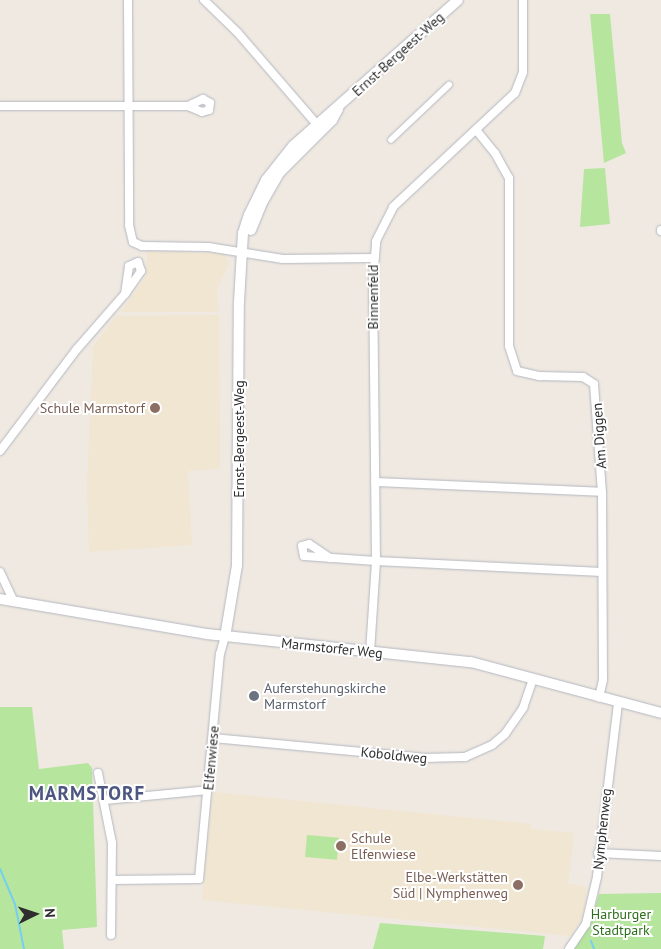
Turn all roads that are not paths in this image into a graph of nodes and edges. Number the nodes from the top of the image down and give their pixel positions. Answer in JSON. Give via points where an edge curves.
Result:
{"nodes":[{"id":1,"x":128,"y":0,"type":"edge"},
{"id":2,"x":204,"y":0,"type":"edge"},
{"id":3,"x":458,"y":0,"type":"edge"},
{"id":4,"x":522,"y":0,"type":"edge"},
{"id":5,"x":449,"y":85,"type":"dead end"},
{"id":6,"x":0,"y":106,"type":"edge"},
{"id":7,"x":188,"y":106,"type":"dead end"},
{"id":8,"x":129,"y":107,"type":"junction"},
{"id":9,"x":319,"y":127,"type":"junction"},
{"id":10,"x":477,"y":130,"type":"junction"},
{"id":11,"x":391,"y":140,"type":"dead end"},
{"id":12,"x":243,"y":252,"type":"junction"},
{"id":13,"x":373,"y":258,"type":"junction"},
{"id":14,"x":125,"y":294,"type":"dead end"},
{"id":15,"x":0,"y":451,"type":"edge"},
{"id":16,"x":375,"y":482,"type":"junction"},
{"id":17,"x":602,"y":492,"type":"junction"},
{"id":18,"x":330,"y":558,"type":"dead end"},
{"id":19,"x":376,"y":561,"type":"junction"},
{"id":20,"x":0,"y":572,"type":"edge"},
{"id":21,"x":602,"y":572,"type":"junction"},
{"id":22,"x":0,"y":599,"type":"edge"},
{"id":23,"x":12,"y":600,"type":"junction"},
{"id":24,"x":225,"y":637,"type":"junction"},
{"id":25,"x":370,"y":652,"type":"junction"},
{"id":26,"x":533,"y":679,"type":"junction"},
{"id":27,"x":599,"y":698,"type":"junction"},
{"id":28,"x":618,"y":704,"type":"junction"},
{"id":29,"x":661,"y":713,"type":"edge"},
{"id":30,"x":213,"y":738,"type":"junction"},
{"id":31,"x":98,"y":772,"type":"dead end"},
{"id":32,"x":208,"y":790,"type":"junction"},
{"id":33,"x":105,"y":800,"type":"junction"},
{"id":34,"x":598,"y":853,"type":"junction"},
{"id":35,"x":661,"y":856,"type":"edge"},
{"id":36,"x":112,"y":880,"type":"junction"},
{"id":37,"x":111,"y":935,"type":"dead end"},
{"id":38,"x":569,"y":949,"type":"edge"}],
"edges":[{"from":1,"to":8,"type":"street"},
{"from":2,"to":9,"type":"street","via":[[238,33]]},
{"from":3,"to":9,"type":"street","name":"Ernst-Bergeest-Weg"},
{"from":4,"to":10,"type":"street","name":"Binnenfeld","via":[[520,83],[508,101]]},
{"from":5,"to":11,"type":"street"},
{"from":6,"to":8,"type":"street"},
{"from":7,"to":8,"type":"street"},
{"from":8,"to":12,"type":"street","via":[[129,231],[133,242],[142,246],[197,246]]},
{"from":9,"to":12,"type":"street","name":"Ernst-Bergeest-Weg","via":[[281,159],[266,180],[243,233]]},
{"from":10,"to":13,"type":"street","name":"Binnenfeld","via":[[422,177],[393,207],[378,236]]},
{"from":10,"to":17,"type":"street","name":"Am Diggen","via":[[509,178],[509,346],[517,371],[539,376],[583,377],[594,384]]},
{"from":12,"to":13,"type":"street","via":[[284,259]]},
{"from":12,"to":24,"type":"street","name":"Ernst-Bergeest-Weg","via":[[239,302],[237,565]]},
{"from":13,"to":16,"type":"street","name":"Binnenfeld"},
{"from":14,"to":15,"type":"street","via":[[78,349]]},
{"from":16,"to":17,"type":"street"},
{"from":16,"to":19,"type":"street","name":"Binnenfeld"},
{"from":17,"to":21,"type":"street","name":"Am Diggen"},
{"from":18,"to":19,"type":"street"},
{"from":19,"to":21,"type":"street"},
{"from":19,"to":25,"type":"street","name":"Binnenfeld"},
{"from":20,"to":23,"type":"street"},
{"from":21,"to":27,"type":"street","name":"Am Diggen","via":[[604,680]]},
{"from":22,"to":23,"type":"street","name":"Marmstorfer Weg"},
{"from":23,"to":24,"type":"street","name":"Marmstorfer Weg"},
{"from":24,"to":25,"type":"street","name":"Marmstorfer Weg"},
{"from":24,"to":30,"type":"street","name":"Elfenwiese","via":[[220,654]]},
{"from":25,"to":26,"type":"street","name":"Marmstorfer Weg","via":[[472,662]]},
{"from":26,"to":27,"type":"street","name":"Marmstorfer Weg"},
{"from":26,"to":30,"type":"street","name":"Koboldweg","via":[[523,708],[505,734],[492,745],[466,757],[423,758]]},
{"from":27,"to":28,"type":"street","name":"Marmstorfer Weg"},
{"from":28,"to":29,"type":"street","name":"Marmstorfer Weg"},
{"from":28,"to":34,"type":"street","name":"Nymphenweg"},
{"from":30,"to":32,"type":"street","name":"Elfenwiese"},
{"from":31,"to":33,"type":"street"},
{"from":32,"to":33,"type":"street"},
{"from":32,"to":36,"type":"street","name":"Elfenwiese","via":[[199,879]]},
{"from":33,"to":36,"type":"street","via":[[112,843]]},
{"from":34,"to":35,"type":"street"},
{"from":34,"to":38,"type":"street","name":"Nymphenweg","via":[[597,877],[586,924]]},
{"from":36,"to":37,"type":"street"}]}
